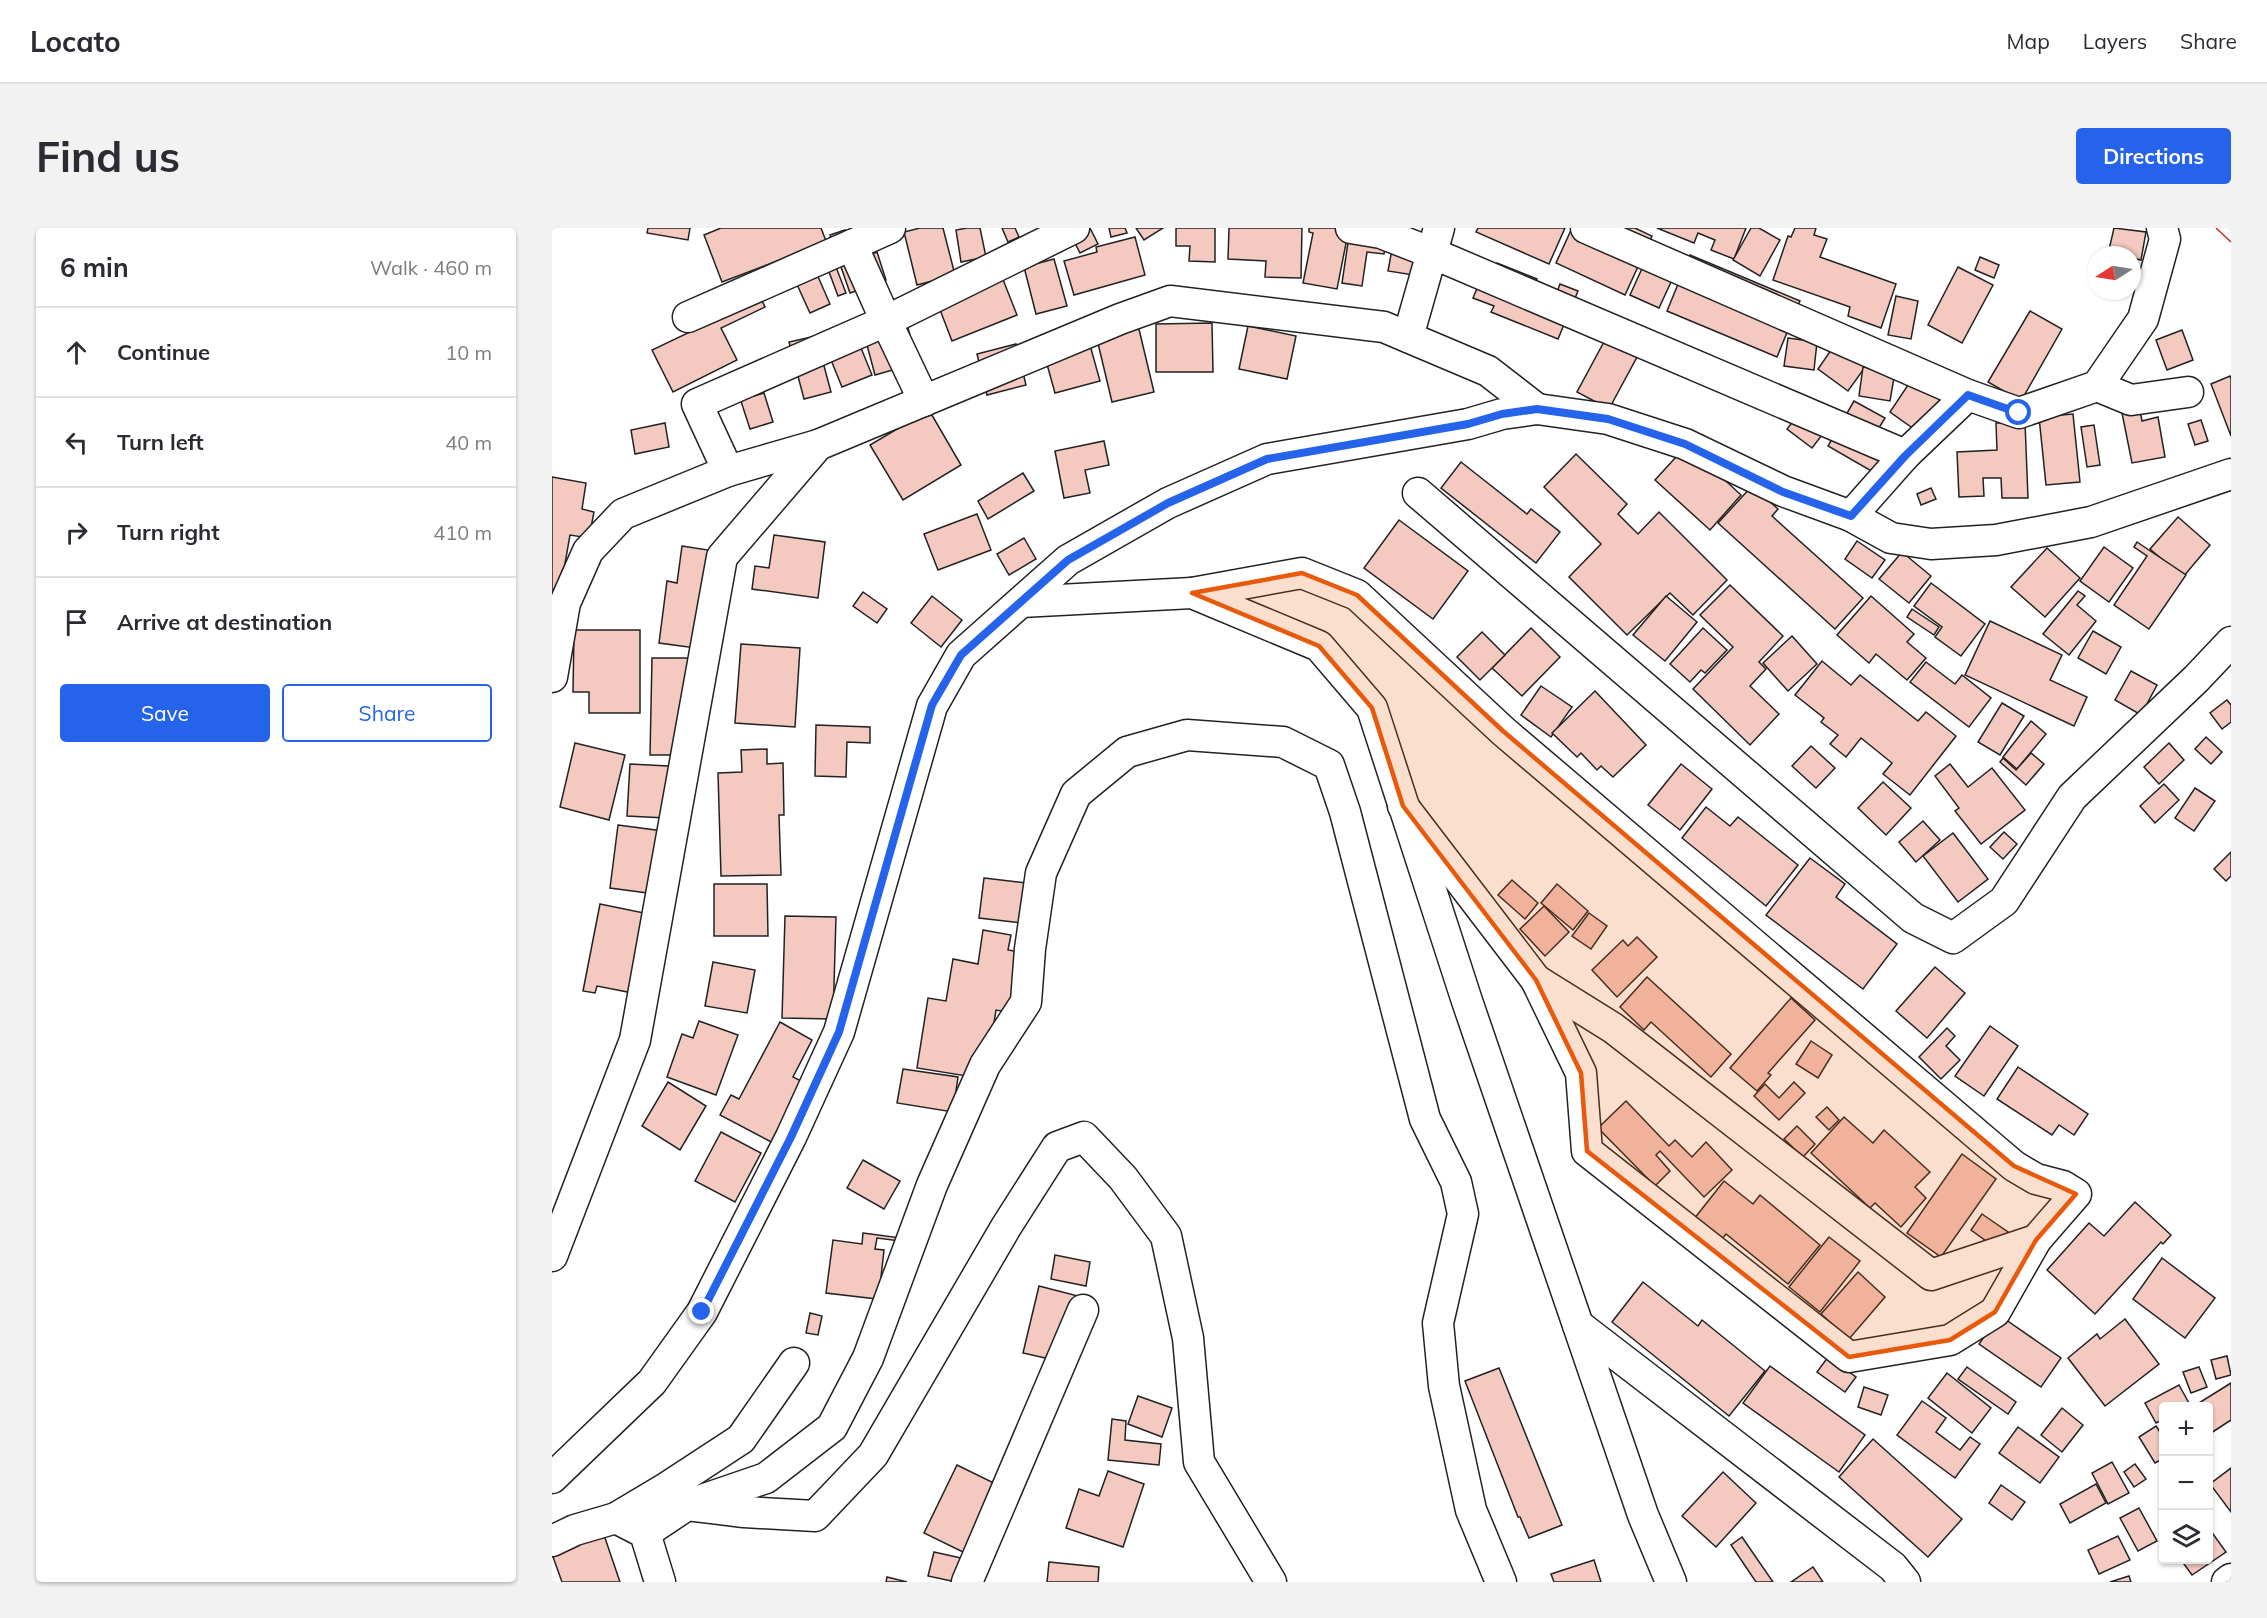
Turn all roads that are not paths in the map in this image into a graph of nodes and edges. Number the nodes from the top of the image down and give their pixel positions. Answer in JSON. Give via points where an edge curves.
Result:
{"nodes":[{"id":1,"x":890,"y":228,"type":"edge"},
{"id":2,"x":1074,"y":228,"type":"edge"},
{"id":3,"x":1351,"y":228,"type":"edge"},
{"id":4,"x":1586,"y":228,"type":"edge"},
{"id":5,"x":2162,"y":228,"type":"edge"},
{"id":6,"x":1435,"y":240,"type":"edge"},
{"id":7,"x":852,"y":245,"type":"junction"},
{"id":8,"x":688,"y":317,"type":"dead end"},
{"id":9,"x":886,"y":321,"type":"junction"},
{"id":10,"x":1408,"y":337,"type":"junction"},
{"id":11,"x":2097,"y":386,"type":"junction"},
{"id":12,"x":2188,"y":392,"type":"dead end"},
{"id":13,"x":1968,"y":395,"type":"junction"},
{"id":14,"x":924,"y":401,"type":"junction"},
{"id":15,"x":1537,"y":409,"type":"junction"},
{"id":16,"x":818,"y":445,"type":"junction"},
{"id":17,"x":1905,"y":456,"type":"junction"},
{"id":18,"x":728,"y":471,"type":"junction"},
{"id":19,"x":2231,"y":474,"type":"edge"},
{"id":20,"x":1418,"y":493,"type":"dead end"},
{"id":21,"x":1851,"y":516,"type":"junction"},
{"id":22,"x":1192,"y":593,"type":"junction"},
{"id":23,"x":1021,"y":602,"type":"junction"},
{"id":24,"x":2231,"y":642,"type":"edge"},
{"id":25,"x":552,"y":676,"type":"edge"},
{"id":26,"x":1403,"y":806,"type":"junction"},
{"id":27,"x":1536,"y":980,"type":"junction"},
{"id":28,"x":2036,"y":1240,"type":"junction"},
{"id":29,"x":552,"y":1256,"type":"edge"},
{"id":30,"x":1083,"y":1310,"type":"dead end"},
{"id":31,"x":1578,"y":1325,"type":"junction"},
{"id":32,"x":794,"y":1363,"type":"dead end"},
{"id":33,"x":552,"y":1478,"type":"edge"},
{"id":34,"x":687,"y":1505,"type":"junction"},
{"id":35,"x":616,"y":1518,"type":"junction"},
{"id":36,"x":645,"y":1533,"type":"junction"},
{"id":37,"x":552,"y":1541,"type":"edge"},
{"id":38,"x":2231,"y":1579,"type":"edge"},
{"id":39,"x":660,"y":1582,"type":"edge"},
{"id":40,"x":967,"y":1582,"type":"edge"},
{"id":41,"x":1271,"y":1582,"type":"edge"},
{"id":42,"x":1502,"y":1582,"type":"edge"},
{"id":43,"x":1671,"y":1582,"type":"edge"},
{"id":44,"x":1905,"y":1582,"type":"edge"},
{"id":45,"x":2227,"y":1582,"type":"edge"}],
"edges":[{"from":1,"to":7,"type":"street"},
{"from":2,"to":9,"type":"street"},
{"from":3,"to":6,"type":"street"},
{"from":4,"to":13,"type":"street"},
{"from":5,"to":11,"type":"street","via":[[2165,239],[2143,320]]},
{"from":6,"to":10,"type":"street"},
{"from":6,"to":17,"type":"street"},
{"from":7,"to":8,"type":"street"},
{"from":7,"to":9,"type":"street"},
{"from":9,"to":14,"type":"street"},
{"from":9,"to":18,"type":"street","via":[[697,404]]},
{"from":10,"to":14,"type":"street","via":[[1384,327],[1170,301]]},
{"from":10,"to":15,"type":"street","via":[[1488,371]]},
{"from":11,"to":12,"type":"street","via":[[2131,400]]},
{"from":11,"to":13,"type":"street","via":[[2019,413]]},
{"from":13,"to":17,"type":"street"},
{"from":14,"to":16,"type":"street"},
{"from":15,"to":21,"type":"street","via":[[1608,419],[1685,444],[1783,492]]},
{"from":15,"to":23,"type":"street","via":[[1267,459],[1168,503],[1068,560]]},
{"from":16,"to":18,"type":"street"},
{"from":16,"to":29,"type":"street","via":[[722,557],[634,1040]]},
{"from":17,"to":21,"type":"street"},
{"from":18,"to":25,"type":"street","via":[[623,514],[588,551],[565,603]]},
{"from":19,"to":21,"type":"street","via":[[2091,522],[1996,540],[1931,544],[1891,538]]},
{"from":20,"to":24,"type":"street","via":[[1913,918],[1953,938],[2004,902],[2072,797]]},
{"from":22,"to":23,"type":"street"},
{"from":22,"to":26,"type":"street","via":[[1318,646],[1372,708]]},
{"from":22,"to":28,"type":"street","via":[[1302,573],[1357,596],[1503,731],[2014,1166],[2076,1194]]},
{"from":23,"to":33,"type":"street","via":[[961,655],[932,705],[839,1032],[791,1137],[702,1312],[652,1382]]},
{"from":26,"to":27,"type":"street"},
{"from":26,"to":31,"type":"street"},
{"from":27,"to":28,"type":"street","via":[[1613,1028],[1931,1275]]},
{"from":27,"to":28,"type":"street","via":[[1581,1074],[1587,1151],[1849,1357],[1950,1341],[1995,1312]]},
{"from":30,"to":40,"type":"street"},
{"from":31,"to":43,"type":"street","via":[[1642,1515]]},
{"from":31,"to":44,"type":"street","via":[[1893,1568]]},
{"from":32,"to":35,"type":"street","via":[[741,1439]]},
{"from":34,"to":36,"type":"street"},
{"from":34,"to":41,"type":"street","via":[[815,1516],[873,1455],[1057,1147],[1084,1137],[1123,1178],[1166,1236],[1188,1338],[1199,1462]]},
{"from":34,"to":42,"type":"street","via":[[766,1478],[832,1427],[868,1358],[932,1185],[980,1076],[1026,1002],[1041,873],[1076,794],[1127,752],[1187,735],[1283,742],[1329,765],[1345,812],[1425,1119],[1456,1182],[1463,1214],[1438,1323],[1444,1386],[1471,1510]]},
{"from":35,"to":36,"type":"street"},
{"from":35,"to":37,"type":"street"},
{"from":36,"to":39,"type":"street"},
{"from":38,"to":45,"type":"street"}]}
